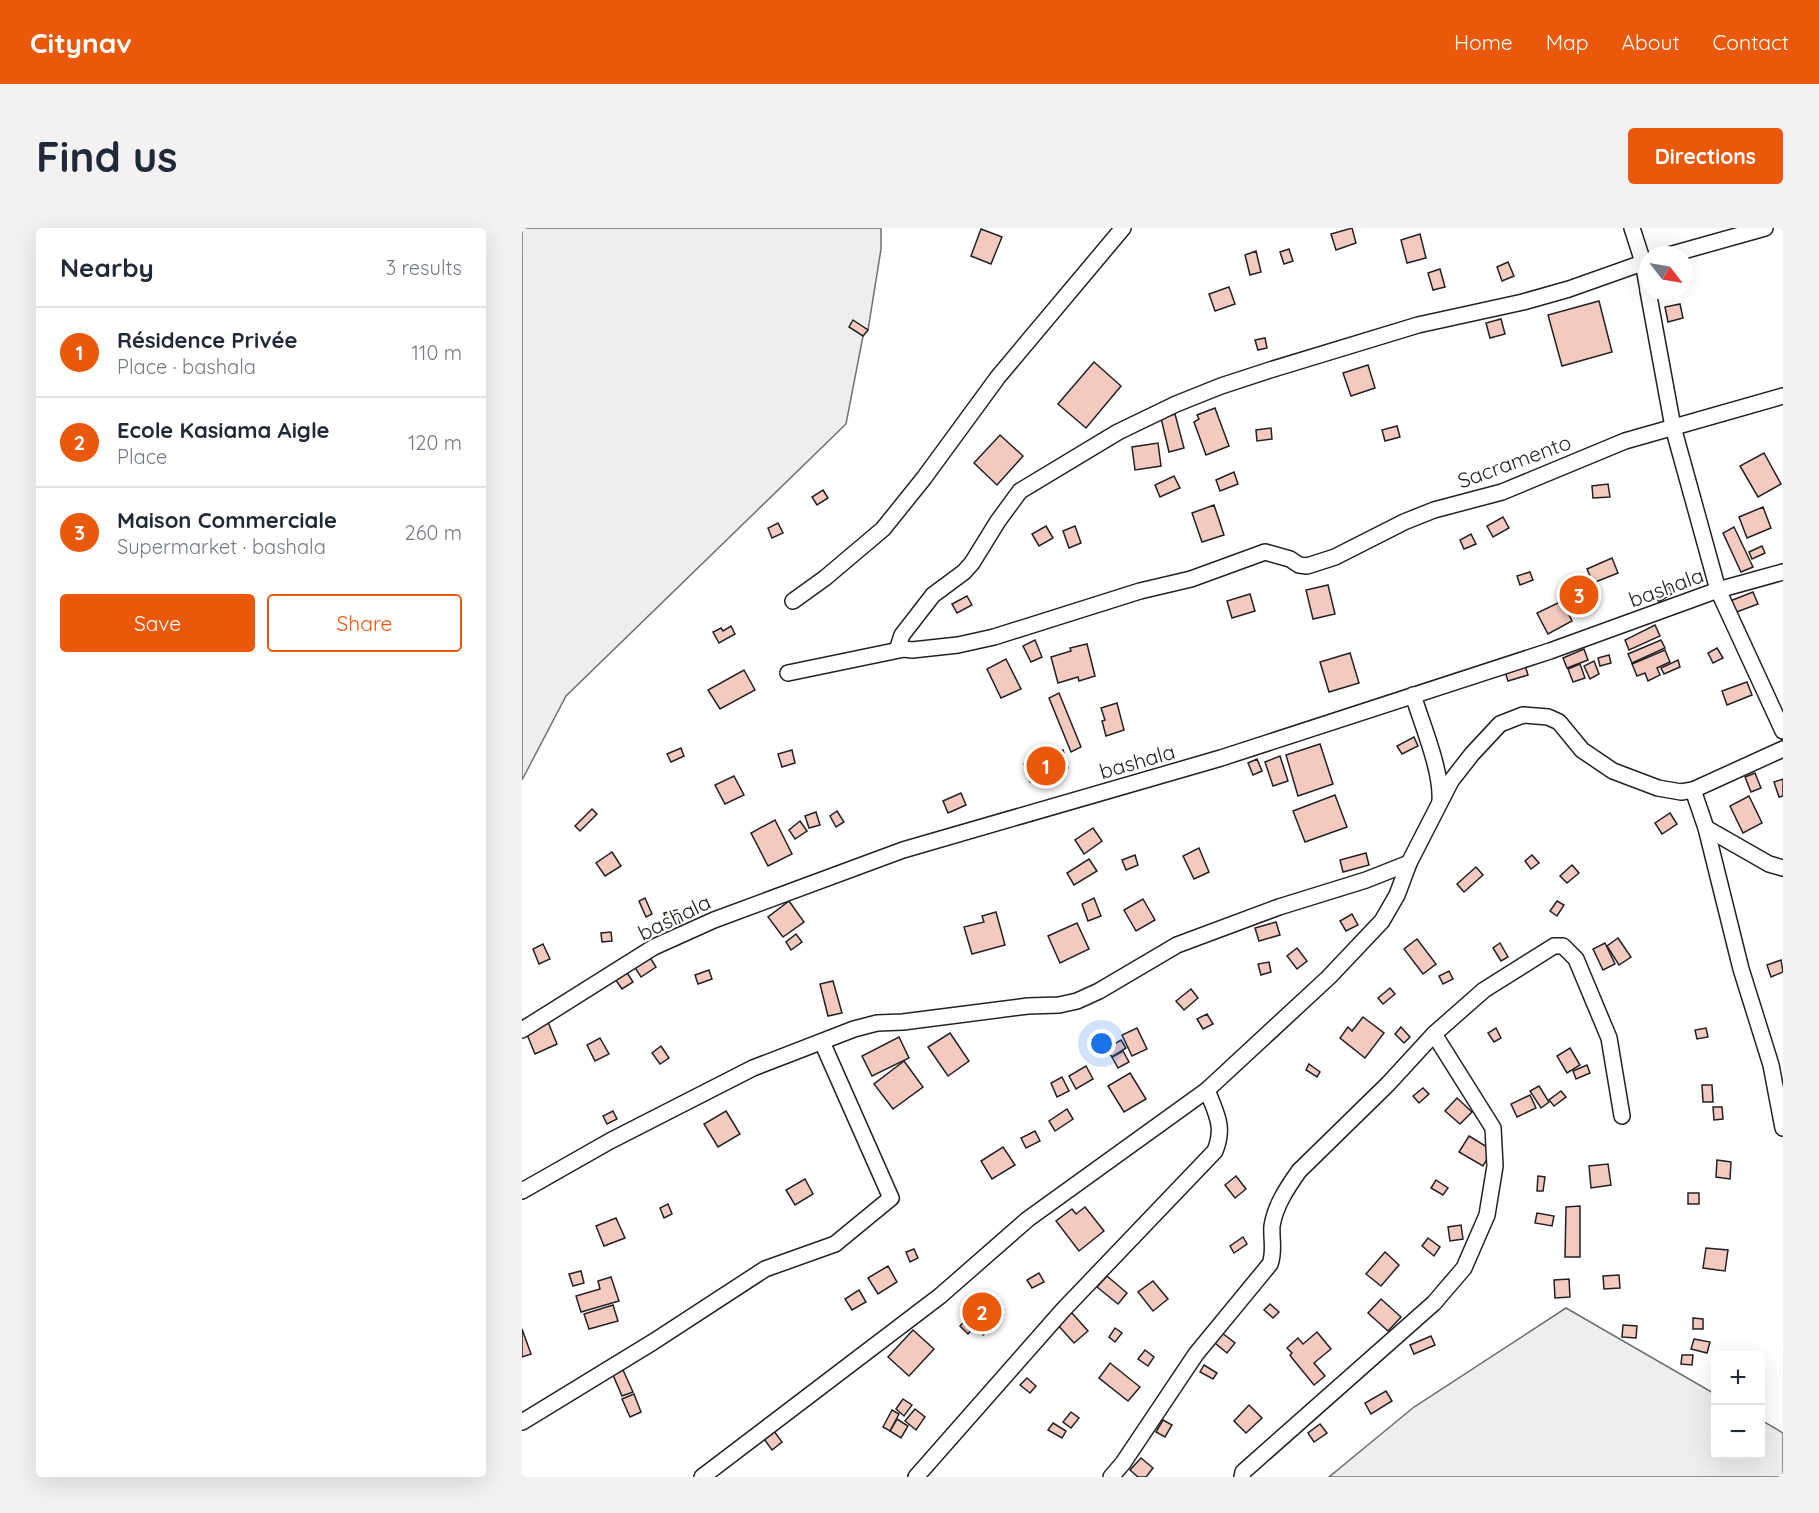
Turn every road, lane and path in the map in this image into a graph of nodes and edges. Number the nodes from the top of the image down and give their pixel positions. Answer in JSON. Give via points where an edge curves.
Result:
{"nodes":[{"id":1,"x":1123,"y":228,"type":"edge"},
{"id":2,"x":1632,"y":228,"type":"edge"},
{"id":3,"x":1766,"y":228,"type":"edge"},
{"id":4,"x":1639,"y":246,"type":"edge"},
{"id":5,"x":1693,"y":248,"type":"edge"},
{"id":6,"x":1639,"y":264,"type":"edge"},
{"id":7,"x":1650,"y":300,"type":"edge"},
{"id":8,"x":1783,"y":396,"type":"edge"},
{"id":9,"x":1673,"y":427,"type":"junction"},
{"id":10,"x":1783,"y":572,"type":"edge"},
{"id":11,"x":1718,"y":590,"type":"junction"},
{"id":12,"x":793,"y":601,"type":"dead end"},
{"id":13,"x":904,"y":649,"type":"junction"},
{"id":14,"x":788,"y":673,"type":"dead end"},
{"id":15,"x":1413,"y":695,"type":"junction"},
{"id":16,"x":1783,"y":731,"type":"edge"},
{"id":17,"x":1783,"y":749,"type":"edge"},
{"id":18,"x":1693,"y":790,"type":"junction"},
{"id":19,"x":1440,"y":801,"type":"junction"},
{"id":20,"x":1706,"y":828,"type":"junction"},
{"id":21,"x":1409,"y":863,"type":"junction"},
{"id":22,"x":1783,"y":868,"type":"edge"},
{"id":23,"x":522,"y":1030,"type":"edge"},
{"id":24,"x":1434,"y":1034,"type":"junction"},
{"id":25,"x":822,"y":1042,"type":"junction"},
{"id":26,"x":1777,"y":1061,"type":"edge"},
{"id":27,"x":1207,"y":1090,"type":"junction"},
{"id":28,"x":1622,"y":1116,"type":"dead end"},
{"id":29,"x":1783,"y":1128,"type":"edge"},
{"id":30,"x":522,"y":1191,"type":"edge"},
{"id":31,"x":522,"y":1422,"type":"edge"},
{"id":32,"x":702,"y":1477,"type":"edge"},
{"id":33,"x":916,"y":1477,"type":"edge"},
{"id":34,"x":1111,"y":1477,"type":"edge"},
{"id":35,"x":1242,"y":1477,"type":"edge"}],
"edges":[{"from":1,"to":12,"type":"street","via":[[998,377],[883,529]]},
{"from":2,"to":4,"type":"street"},
{"from":3,"to":5,"type":"street"},
{"from":6,"to":13,"type":"street","via":[[1535,299],[1418,325],[1260,374],[1176,404],[1118,432],[1020,491],[972,563],[933,595],[902,635],[898,644]]},
{"from":7,"to":9,"type":"street"},
{"from":8,"to":9,"type":"street","name":"Sacramento"},
{"from":9,"to":11,"type":"street"},
{"from":9,"to":13,"type":"street","name":"Sacramento","via":[[1625,441],[1502,492],[1434,510],[1319,562],[1303,566],[1265,552],[1191,579],[994,637],[958,645]]},
{"from":10,"to":11,"type":"street","name":"bashala"},
{"from":11,"to":15,"type":"street","name":"bashala"},
{"from":11,"to":16,"type":"street"},
{"from":13,"to":14,"type":"street"},
{"from":15,"to":19,"type":"street","via":[[1430,746]]},
{"from":15,"to":23,"type":"street","name":"bashala","via":[[1221,758],[903,850],[714,920],[654,947]]},
{"from":17,"to":18,"type":"street"},
{"from":18,"to":19,"type":"street","via":[[1658,788],[1613,771],[1582,750],[1559,722],[1523,715],[1500,724],[1465,763]]},
{"from":18,"to":20,"type":"street"},
{"from":19,"to":21,"type":"street"},
{"from":20,"to":22,"type":"street"},
{"from":20,"to":26,"type":"street","via":[[1741,969]]},
{"from":21,"to":25,"type":"street","via":[[1177,945],[1077,1001],[877,1023]]},
{"from":21,"to":27,"type":"street","via":[[1382,921],[1329,977]]},
{"from":24,"to":28,"type":"street","via":[[1484,990],[1554,946],[1563,946],[1576,959],[1609,1038]]},
{"from":24,"to":34,"type":"street","via":[[1299,1171],[1275,1214],[1270,1264],[1196,1354]]},
{"from":24,"to":35,"type":"street","via":[[1493,1128],[1495,1166],[1487,1215],[1464,1268],[1434,1303],[1243,1472]]},
{"from":25,"to":30,"type":"street","via":[[753,1068]]},
{"from":25,"to":31,"type":"street","via":[[891,1198],[835,1244],[765,1269]]},
{"from":26,"to":29,"type":"street"},
{"from":27,"to":32,"type":"street","via":[[1028,1219],[940,1296]]},
{"from":27,"to":33,"type":"street","via":[[1221,1128],[1215,1151],[1063,1310]]}]}
